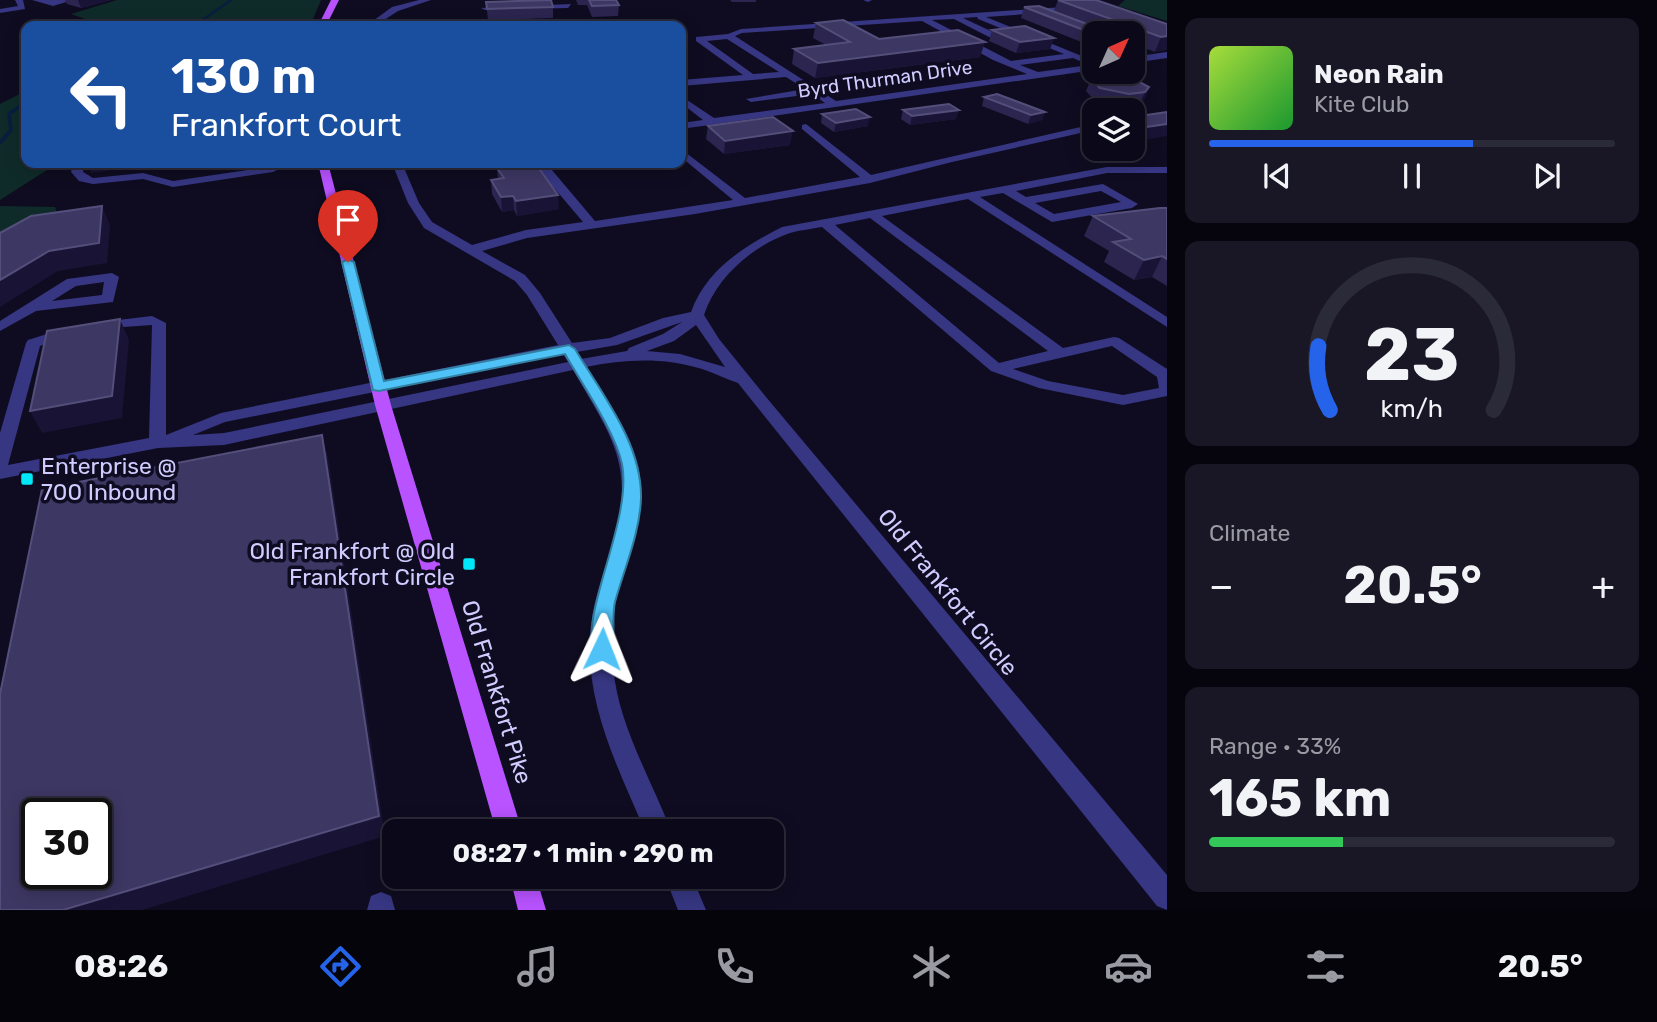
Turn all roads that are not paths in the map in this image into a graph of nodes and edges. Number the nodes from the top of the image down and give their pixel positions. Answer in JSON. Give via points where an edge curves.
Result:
{"nodes":[{"id":1,"x":20,"y":0,"type":"edge"},
{"id":2,"x":36,"y":0,"type":"edge"},
{"id":3,"x":69,"y":0,"type":"edge"},
{"id":4,"x":335,"y":0,"type":"edge"},
{"id":5,"x":427,"y":0,"type":"edge"},
{"id":6,"x":1070,"y":0,"type":"edge"},
{"id":7,"x":0,"y":3,"type":"edge"},
{"id":8,"x":566,"y":3,"type":"edge"},
{"id":9,"x":990,"y":4,"type":"dead end"},
{"id":10,"x":485,"y":8,"type":"edge"},
{"id":11,"x":0,"y":11,"type":"edge"},
{"id":12,"x":1034,"y":11,"type":"junction"},
{"id":13,"x":1002,"y":13,"type":"junction"},
{"id":14,"x":572,"y":15,"type":"dead end"},
{"id":15,"x":977,"y":15,"type":"junction"},
{"id":16,"x":954,"y":17,"type":"junction"},
{"id":17,"x":924,"y":19,"type":"junction"},
{"id":18,"x":1058,"y":20,"type":"edge"},
{"id":19,"x":324,"y":21,"type":"edge"},
{"id":20,"x":377,"y":21,"type":"edge"},
{"id":21,"x":1025,"y":23,"type":"edge"},
{"id":22,"x":829,"y":24,"type":"junction"},
{"id":23,"x":1018,"y":32,"type":"junction"},
{"id":24,"x":848,"y":35,"type":"edge"},
{"id":25,"x":992,"y":35,"type":"junction"},
{"id":26,"x":729,"y":36,"type":"junction"},
{"id":27,"x":944,"y":38,"type":"edge"},
{"id":28,"x":959,"y":38,"type":"junction"},
{"id":29,"x":1145,"y":55,"type":"edge"},
{"id":30,"x":1167,"y":55,"type":"edge"},
{"id":31,"x":1074,"y":56,"type":"junction"},
{"id":32,"x":1152,"y":57,"type":"junction"},
{"id":33,"x":1145,"y":58,"type":"edge"},
{"id":34,"x":1082,"y":60,"type":"edge"},
{"id":35,"x":1010,"y":63,"type":"junction"},
{"id":36,"x":1082,"y":67,"type":"edge"},
{"id":37,"x":787,"y":74,"type":"junction"},
{"id":38,"x":1039,"y":75,"type":"junction"},
{"id":39,"x":751,"y":77,"type":"junction"},
{"id":40,"x":686,"y":83,"type":"edge"},
{"id":41,"x":801,"y":83,"type":"junction"},
{"id":42,"x":740,"y":91,"type":"dead end"},
{"id":43,"x":814,"y":91,"type":"junction"},
{"id":44,"x":751,"y":99,"type":"dead end"},
{"id":45,"x":686,"y":103,"type":"edge"},
{"id":46,"x":834,"y":104,"type":"junction"},
{"id":47,"x":711,"y":121,"type":"junction"},
{"id":48,"x":686,"y":125,"type":"edge"},
{"id":49,"x":806,"y":127,"type":"dead end"},
{"id":50,"x":1082,"y":130,"type":"edge"},
{"id":51,"x":686,"y":156,"type":"edge"},
{"id":52,"x":78,"y":168,"type":"edge"},
{"id":53,"x":273,"y":168,"type":"edge"},
{"id":54,"x":324,"y":168,"type":"edge"},
{"id":55,"x":400,"y":168,"type":"edge"},
{"id":56,"x":542,"y":168,"type":"edge"},
{"id":57,"x":1167,"y":170,"type":"edge"},
{"id":58,"x":870,"y":180,"type":"junction"},
{"id":59,"x":1004,"y":189,"type":"junction"},
{"id":60,"x":969,"y":195,"type":"junction"},
{"id":61,"x":1024,"y":201,"type":"junction"},
{"id":62,"x":743,"y":202,"type":"junction"},
{"id":63,"x":871,"y":213,"type":"junction"},
{"id":64,"x":824,"y":222,"type":"junction"},
{"id":65,"x":592,"y":225,"type":"junction"},
{"id":66,"x":470,"y":250,"type":"junction"},
{"id":67,"x":32,"y":307,"type":"junction"},
{"id":68,"x":697,"y":315,"type":"junction"},
{"id":69,"x":1167,"y":323,"type":"edge"},
{"id":70,"x":0,"y":327,"type":"edge"},
{"id":71,"x":1060,"y":353,"type":"junction"},
{"id":72,"x":572,"y":356,"type":"junction"},
{"id":73,"x":618,"y":356,"type":"junction"},
{"id":74,"x":996,"y":368,"type":"junction"},
{"id":75,"x":745,"y":382,"type":"junction"},
{"id":76,"x":1167,"y":390,"type":"edge"},
{"id":77,"x":381,"y":396,"type":"junction"},
{"id":78,"x":158,"y":442,"type":"junction"},
{"id":79,"x":0,"y":464,"type":"edge"},
{"id":80,"x":0,"y":473,"type":"edge"},
{"id":81,"x":505,"y":819,"type":"edge"},
{"id":82,"x":653,"y":819,"type":"edge"},
{"id":83,"x":526,"y":889,"type":"edge"},
{"id":84,"x":683,"y":889,"type":"edge"},
{"id":85,"x":1167,"y":896,"type":"edge"},
{"id":86,"x":532,"y":910,"type":"edge"},
{"id":87,"x":692,"y":910,"type":"edge"}],
"edges":[{"from":1,"to":7,"type":"street"},
{"from":1,"to":11,"type":"street","via":[[22,7]]},
{"from":2,"to":3,"type":"street","via":[[53,4]]},
{"from":4,"to":19,"type":"main road"},
{"from":5,"to":20,"type":"street","via":[[395,9]]},
{"from":6,"to":12,"type":"street","via":[[1086,8]]},
{"from":8,"to":10,"type":"street"},
{"from":8,"to":14,"type":"street"},
{"from":9,"to":13,"type":"street"},
{"from":12,"to":13,"type":"street"},
{"from":12,"to":18,"type":"street"},
{"from":13,"to":15,"type":"street"},
{"from":13,"to":21,"type":"street"},
{"from":15,"to":16,"type":"street"},
{"from":15,"to":23,"type":"street"},
{"from":16,"to":17,"type":"street"},
{"from":16,"to":25,"type":"street"},
{"from":17,"to":22,"type":"street"},
{"from":17,"to":28,"type":"street"},
{"from":22,"to":24,"type":"street"},
{"from":22,"to":26,"type":"street","via":[[741,31]]},
{"from":23,"to":25,"type":"street"},
{"from":23,"to":31,"type":"street"},
{"from":25,"to":28,"type":"street"},
{"from":26,"to":37,"type":"street"},
{"from":26,"to":39,"type":"street","via":[[699,39]]},
{"from":27,"to":28,"type":"street"},
{"from":28,"to":35,"type":"street"},
{"from":29,"to":32,"type":"street"},
{"from":30,"to":32,"type":"street"},
{"from":31,"to":34,"type":"street"},
{"from":31,"to":35,"type":"street"},
{"from":32,"to":33,"type":"street"},
{"from":35,"to":38,"type":"street"},
{"from":36,"to":38,"type":"street","name":"Byrd Thurman Drive"},
{"from":37,"to":39,"type":"street"},
{"from":37,"to":41,"type":"street"},
{"from":38,"to":46,"type":"street","name":"Byrd Thurman Drive"},
{"from":39,"to":40,"type":"street"},
{"from":41,"to":42,"type":"street"},
{"from":41,"to":43,"type":"street"},
{"from":43,"to":44,"type":"street"},
{"from":43,"to":46,"type":"street"},
{"from":45,"to":47,"type":"street"},
{"from":46,"to":47,"type":"street","name":"Byrd Thurman Drive"},
{"from":47,"to":48,"type":"street","name":"Byrd Thurman Drive"},
{"from":49,"to":58,"type":"street"},
{"from":50,"to":58,"type":"street"},
{"from":51,"to":62,"type":"street"},
{"from":52,"to":53,"type":"street","via":[[83,179],[93,181],[143,177],[173,184]]},
{"from":54,"to":77,"type":"main road","name":"Old Frankfort Pike"},
{"from":55,"to":66,"type":"street","via":[[419,216]]},
{"from":56,"to":65,"type":"street"},
{"from":57,"to":59,"type":"street","via":[[1107,170]]},
{"from":58,"to":62,"type":"street"},
{"from":59,"to":60,"type":"street"},
{"from":59,"to":61,"type":"street"},
{"from":60,"to":63,"type":"street"},
{"from":60,"to":69,"type":"street"},
{"from":61,"to":61,"type":"street","via":[[1052,218],[1132,204],[1103,187]]},
{"from":62,"to":65,"type":"street"},
{"from":63,"to":64,"type":"street"},
{"from":63,"to":71,"type":"street"},
{"from":64,"to":68,"type":"street","via":[[786,230],[749,248],[707,290]]},
{"from":64,"to":74,"type":"street"},
{"from":65,"to":66,"type":"street","via":[[526,234]]},
{"from":66,"to":72,"type":"street","via":[[520,278]]},
{"from":67,"to":67,"type":"street","via":[[72,282],[112,277],[108,299]]},
{"from":67,"to":70,"type":"street"},
{"from":68,"to":72,"type":"street"},
{"from":68,"to":73,"type":"street","via":[[676,334]]},
{"from":68,"to":75,"type":"street","name":"Old Frankfort Circle"},
{"from":71,"to":74,"type":"street"},
{"from":71,"to":76,"type":"street","via":[[1114,341],[1165,375]]},
{"from":72,"to":73,"type":"street"},
{"from":72,"to":77,"type":"street"},
{"from":72,"to":82,"type":"street","via":[[610,419],[629,463],[632,499],[604,610],[601,668],[623,752]]},
{"from":73,"to":75,"type":"street","via":[[673,356],[711,365]]},
{"from":74,"to":76,"type":"street","via":[[1045,385],[1123,400]]},
{"from":75,"to":85,"type":"street","name":"Old Frankfort Circle"},
{"from":77,"to":78,"type":"street","via":[[224,439]]},
{"from":77,"to":81,"type":"main road","name":"Old Frankfort Pike"},
{"from":78,"to":79,"type":"street","via":[[159,323],[128,321],[33,343]]},
{"from":78,"to":80,"type":"street"},
{"from":83,"to":86,"type":"main road"},
{"from":84,"to":87,"type":"street"}]}
